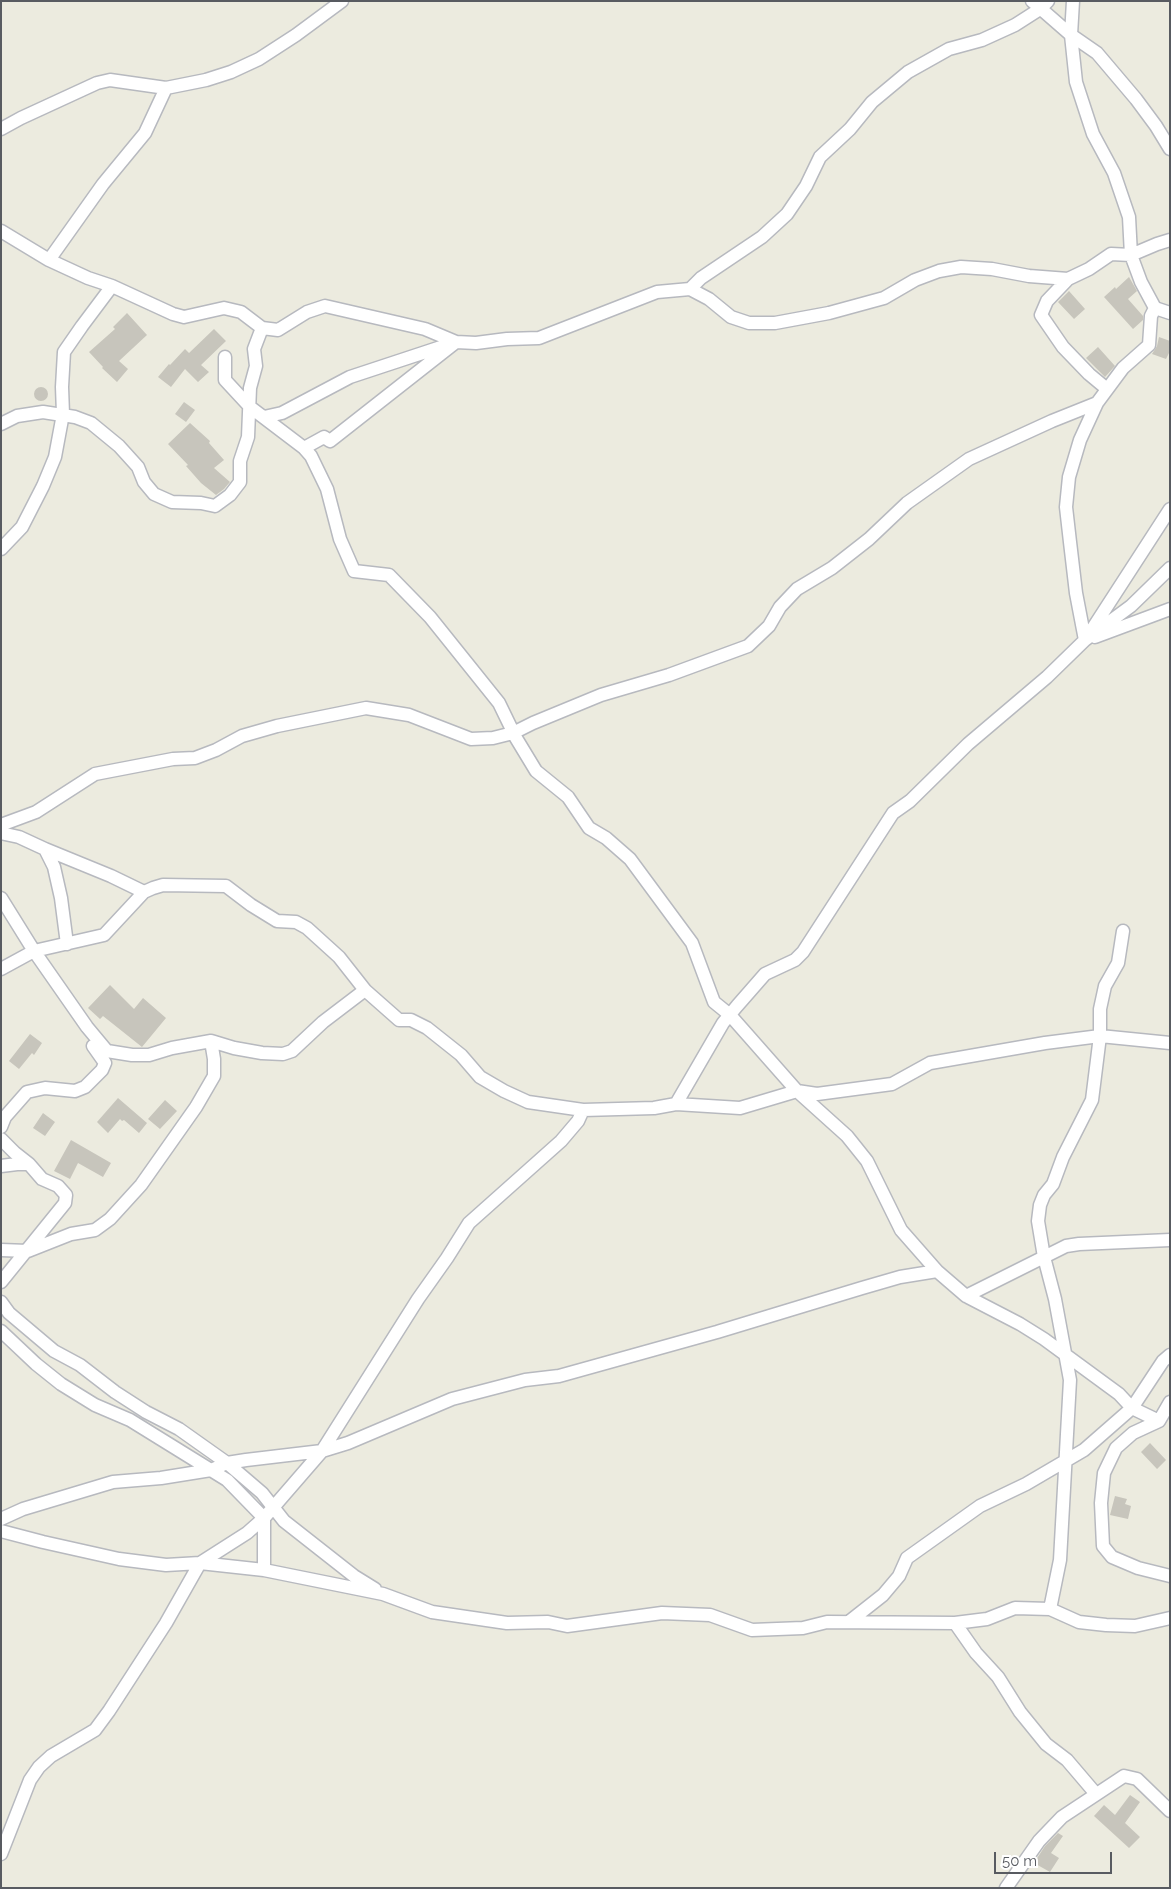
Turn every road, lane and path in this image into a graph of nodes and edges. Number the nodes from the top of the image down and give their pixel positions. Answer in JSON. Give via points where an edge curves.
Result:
{"nodes":[{"id":1,"x":342,"y":1,"type":"edge"},
{"id":2,"x":1073,"y":1,"type":"edge"},
{"id":3,"x":1040,"y":4,"type":"edge"},
{"id":4,"x":1071,"y":35,"type":"junction"},
{"id":5,"x":166,"y":88,"type":"junction"},
{"id":6,"x":1,"y":129,"type":"edge"},
{"id":7,"x":1170,"y":149,"type":"edge"},
{"id":8,"x":1,"y":231,"type":"edge"},
{"id":9,"x":1170,"y":240,"type":"edge"},
{"id":10,"x":1131,"y":255,"type":"junction"},
{"id":11,"x":49,"y":260,"type":"junction"},
{"id":12,"x":1068,"y":279,"type":"junction"},
{"id":13,"x":112,"y":286,"type":"junction"},
{"id":14,"x":690,"y":289,"type":"junction"},
{"id":15,"x":1155,"y":308,"type":"junction"},
{"id":16,"x":1170,"y":313,"type":"edge"},
{"id":17,"x":262,"y":328,"type":"junction"},
{"id":18,"x":456,"y":342,"type":"junction"},
{"id":19,"x":225,"y":357,"type":"dead end"},
{"id":20,"x":1107,"y":389,"type":"junction"},
{"id":21,"x":1097,"y":403,"type":"junction"},
{"id":22,"x":250,"y":407,"type":"junction"},
{"id":23,"x":63,"y":414,"type":"junction"},
{"id":24,"x":264,"y":417,"type":"junction"},
{"id":25,"x":1,"y":424,"type":"edge"},
{"id":26,"x":304,"y":448,"type":"junction"},
{"id":27,"x":1170,"y":509,"type":"edge"},
{"id":28,"x":1,"y":549,"type":"edge"},
{"id":29,"x":1170,"y":568,"type":"edge"},
{"id":30,"x":1170,"y":609,"type":"edge"},
{"id":31,"x":1085,"y":640,"type":"junction"},
{"id":32,"x":513,"y":733,"type":"junction"},
{"id":33,"x":1,"y":825,"type":"edge"},
{"id":34,"x":1,"y":833,"type":"edge"},
{"id":35,"x":45,"y":849,"type":"junction"},
{"id":36,"x":144,"y":892,"type":"junction"},
{"id":37,"x":1,"y":898,"type":"edge"},
{"id":38,"x":1123,"y":931,"type":"dead end"},
{"id":39,"x":66,"y":944,"type":"junction"},
{"id":40,"x":34,"y":952,"type":"junction"},
{"id":41,"x":1,"y":969,"type":"edge"},
{"id":42,"x":365,"y":990,"type":"junction"},
{"id":43,"x":730,"y":1016,"type":"junction"},
{"id":44,"x":87,"y":1027,"type":"junction"},
{"id":45,"x":1100,"y":1036,"type":"junction"},
{"id":46,"x":212,"y":1041,"type":"junction"},
{"id":47,"x":1170,"y":1043,"type":"edge"},
{"id":48,"x":797,"y":1092,"type":"junction"},
{"id":49,"x":676,"y":1104,"type":"junction"},
{"id":50,"x":583,"y":1110,"type":"junction"},
{"id":51,"x":1,"y":1127,"type":"edge"},
{"id":52,"x":1,"y":1139,"type":"edge"},
{"id":53,"x":29,"y":1164,"type":"junction"},
{"id":54,"x":1,"y":1166,"type":"edge"},
{"id":55,"x":1170,"y":1240,"type":"edge"},
{"id":56,"x":1,"y":1250,"type":"edge"},
{"id":57,"x":28,"y":1251,"type":"junction"},
{"id":58,"x":1044,"y":1257,"type":"junction"},
{"id":59,"x":937,"y":1271,"type":"junction"},
{"id":60,"x":1,"y":1282,"type":"edge"},
{"id":61,"x":966,"y":1296,"type":"junction"},
{"id":62,"x":1,"y":1302,"type":"edge"},
{"id":63,"x":1,"y":1331,"type":"edge"},
{"id":64,"x":1066,"y":1355,"type":"junction"},
{"id":65,"x":1170,"y":1355,"type":"edge"},
{"id":66,"x":1170,"y":1402,"type":"edge"},
{"id":67,"x":1132,"y":1408,"type":"junction"},
{"id":68,"x":1159,"y":1421,"type":"junction"},
{"id":69,"x":322,"y":1452,"type":"junction"},
{"id":70,"x":1064,"y":1461,"type":"junction"},
{"id":71,"x":227,"y":1463,"type":"junction"},
{"id":72,"x":210,"y":1470,"type":"junction"},
{"id":73,"x":273,"y":1507,"type":"junction"},
{"id":74,"x":264,"y":1518,"type":"junction"},
{"id":75,"x":1,"y":1519,"type":"edge"},
{"id":76,"x":1,"y":1531,"type":"edge"},
{"id":77,"x":200,"y":1563,"type":"junction"},
{"id":78,"x":264,"y":1570,"type":"junction"},
{"id":79,"x":1170,"y":1576,"type":"edge"},
{"id":80,"x":383,"y":1594,"type":"junction"},
{"id":81,"x":1050,"y":1609,"type":"junction"},
{"id":82,"x":1170,"y":1618,"type":"edge"},
{"id":83,"x":850,"y":1622,"type":"junction"},
{"id":84,"x":955,"y":1623,"type":"junction"},
{"id":85,"x":1096,"y":1794,"type":"junction"},
{"id":86,"x":1170,"y":1811,"type":"edge"},
{"id":87,"x":1,"y":1854,"type":"edge"},
{"id":88,"x":1006,"y":1888,"type":"edge"}],
"edges":[{"from":1,"to":5,"type":"street","via":[[259,59],[206,80]]},
{"from":2,"to":4,"type":"street"},
{"from":3,"to":4,"type":"street"},
{"from":3,"to":14,"type":"street","via":[[1015,25],[982,40],[949,49],[908,72],[872,102],[850,129],[820,157],[787,214],[762,237]]},
{"from":4,"to":7,"type":"street","via":[[1097,53],[1118,76]]},
{"from":4,"to":10,"type":"street","via":[[1076,82],[1093,134],[1114,173],[1129,217]]},
{"from":5,"to":6,"type":"street","via":[[110,80],[97,83]]},
{"from":5,"to":11,"type":"street","via":[[145,134],[103,184]]},
{"from":8,"to":11,"type":"street"},
{"from":9,"to":10,"type":"street"},
{"from":10,"to":12,"type":"street","via":[[1111,254],[1089,270]]},
{"from":10,"to":15,"type":"street"},
{"from":11,"to":13,"type":"street"},
{"from":12,"to":14,"type":"street","via":[[961,267],[915,280],[884,298],[775,323],[749,323],[731,317]]},
{"from":12,"to":20,"type":"street","via":[[1048,301],[1041,315],[1063,347]]},
{"from":13,"to":17,"type":"street","via":[[173,314],[184,317],[224,308],[240,312]]},
{"from":13,"to":23,"type":"street","via":[[64,352]]},
{"from":14,"to":18,"type":"street","via":[[657,292],[539,338]]},
{"from":15,"to":16,"type":"street"},
{"from":15,"to":20,"type":"street","via":[[1151,316],[1149,344],[1123,368]]},
{"from":17,"to":18,"type":"street","via":[[278,330],[306,312],[326,306],[425,329]]},
{"from":17,"to":22,"type":"street","via":[[254,349],[256,366],[250,388]]},
{"from":18,"to":24,"type":"street","via":[[350,377],[282,414]]},
{"from":18,"to":26,"type":"street","via":[[330,441],[324,437]]},
{"from":19,"to":22,"type":"street","via":[[225,380]]},
{"from":20,"to":21,"type":"street"},
{"from":21,"to":31,"type":"street","via":[[1080,440],[1069,477],[1066,507]]},
{"from":21,"to":32,"type":"street","via":[[969,459],[907,503],[870,539],[832,568],[797,589],[780,607],[769,626],[748,646],[670,676],[601,695]]},
{"from":22,"to":23,"type":"street","via":[[248,437],[240,462],[240,482],[215,506],[172,502],[154,494],[138,467],[119,446],[91,424]]},
{"from":22,"to":24,"type":"street"},
{"from":23,"to":25,"type":"street","via":[[34,413],[16,416]]},
{"from":23,"to":28,"type":"street","via":[[55,457],[43,486],[22,527]]},
{"from":24,"to":26,"type":"street"},
{"from":26,"to":32,"type":"street","via":[[327,489],[340,539],[354,570],[388,575],[430,617],[499,703]]},
{"from":27,"to":31,"type":"street"},
{"from":29,"to":31,"type":"street","via":[[1131,606]]},
{"from":30,"to":31,"type":"street"},
{"from":31,"to":43,"type":"street","via":[[968,744],[910,801],[893,812],[803,952],[795,960],[765,974]]},
{"from":32,"to":33,"type":"street","via":[[470,739],[409,715],[366,708],[242,736],[195,758],[95,774],[36,812]]},
{"from":32,"to":43,"type":"street","via":[[536,771],[568,797],[589,828],[630,859],[692,943],[714,1002]]},
{"from":34,"to":35,"type":"street"},
{"from":35,"to":36,"type":"street"},
{"from":35,"to":39,"type":"street","via":[[54,867],[61,898]]},
{"from":36,"to":39,"type":"street","via":[[104,935]]},
{"from":36,"to":42,"type":"street","via":[[163,885],[226,886],[277,921],[296,922],[307,928],[339,957]]},
{"from":37,"to":40,"type":"street"},
{"from":38,"to":45,"type":"street","via":[[1118,963],[1105,986],[1100,1009]]},
{"from":39,"to":40,"type":"street"},
{"from":40,"to":41,"type":"street"},
{"from":40,"to":44,"type":"street"},
{"from":42,"to":46,"type":"street","via":[[292,1051],[284,1054],[253,1052]]},
{"from":42,"to":50,"type":"street","via":[[399,1020],[411,1020],[427,1028],[460,1055],[480,1077],[504,1091],[528,1102]]},
{"from":43,"to":48,"type":"street"},
{"from":43,"to":49,"type":"street"},
{"from":44,"to":46,"type":"street","via":[[107,1050],[132,1055],[149,1055]]},
{"from":44,"to":51,"type":"street","via":[[94,1048],[105,1063],[102,1070],[85,1087],[75,1091],[44,1088],[27,1092],[5,1117]]},
{"from":45,"to":47,"type":"street"},
{"from":45,"to":48,"type":"street","via":[[930,1063],[892,1084],[817,1094]]},
{"from":45,"to":58,"type":"street","via":[[1092,1100],[1040,1205],[1038,1220]]},
{"from":46,"to":57,"type":"street","via":[[214,1076],[141,1185],[110,1219],[95,1230],[71,1234]]},
{"from":48,"to":49,"type":"street","via":[[740,1108]]},
{"from":48,"to":59,"type":"street","via":[[847,1136],[867,1161],[901,1230]]},
{"from":49,"to":50,"type":"street","via":[[654,1108]]},
{"from":50,"to":69,"type":"street","via":[[561,1141],[469,1222]]},
{"from":52,"to":53,"type":"street"},
{"from":53,"to":54,"type":"street"},
{"from":53,"to":57,"type":"street","via":[[42,1179],[58,1186],[66,1195],[64,1203]]},
{"from":55,"to":58,"type":"street","via":[[1079,1244],[1066,1246]]},
{"from":56,"to":57,"type":"street"},
{"from":57,"to":60,"type":"street"},
{"from":58,"to":61,"type":"street"},
{"from":58,"to":64,"type":"street"},
{"from":59,"to":61,"type":"street"},
{"from":59,"to":69,"type":"street","via":[[900,1277],[559,1376],[525,1380],[452,1399]]},
{"from":61,"to":64,"type":"street","via":[[1020,1324]]},
{"from":62,"to":71,"type":"street","via":[[9,1313],[54,1352],[80,1365],[115,1392],[179,1429]]},
{"from":63,"to":72,"type":"street","via":[[61,1384],[95,1405],[130,1420]]},
{"from":64,"to":67,"type":"street","via":[[1119,1394]]},
{"from":64,"to":70,"type":"street","via":[[1070,1380]]},
{"from":65,"to":67,"type":"street"},
{"from":66,"to":68,"type":"street"},
{"from":67,"to":68,"type":"street"},
{"from":67,"to":70,"type":"street","via":[[1084,1450]]},
{"from":68,"to":79,"type":"street","via":[[1133,1433],[1116,1448],[1104,1472],[1102,1546],[1112,1557]]},
{"from":69,"to":71,"type":"street"},
{"from":69,"to":73,"type":"street"},
{"from":70,"to":81,"type":"street","via":[[1060,1560]]},
{"from":70,"to":83,"type":"street","via":[[980,1506],[908,1558],[899,1576],[883,1595]]},
{"from":71,"to":72,"type":"street"},
{"from":71,"to":73,"type":"street","via":[[262,1493]]},
{"from":72,"to":74,"type":"street","via":[[227,1480]]},
{"from":72,"to":75,"type":"street","via":[[113,1482],[23,1509]]},
{"from":73,"to":74,"type":"street"},
{"from":73,"to":80,"type":"street","via":[[284,1521],[354,1576]]},
{"from":74,"to":77,"type":"street"},
{"from":74,"to":78,"type":"street"},
{"from":76,"to":77,"type":"street","via":[[119,1559],[166,1565]]},
{"from":77,"to":78,"type":"street"},
{"from":77,"to":87,"type":"street","via":[[166,1623],[95,1730],[51,1756],[30,1780]]},
{"from":78,"to":80,"type":"street"},
{"from":80,"to":83,"type":"street","via":[[432,1612],[507,1623],[548,1622],[567,1626],[662,1613],[710,1615],[752,1630]]},
{"from":81,"to":82,"type":"street","via":[[1079,1622],[1106,1625],[1136,1626]]},
{"from":81,"to":84,"type":"street","via":[[1015,1608],[987,1619]]},
{"from":83,"to":84,"type":"street"},
{"from":84,"to":85,"type":"street","via":[[1046,1744],[1067,1760]]},
{"from":85,"to":86,"type":"street","via":[[1124,1776],[1137,1779]]},
{"from":85,"to":88,"type":"street","via":[[1062,1817],[1039,1841]]}]}
